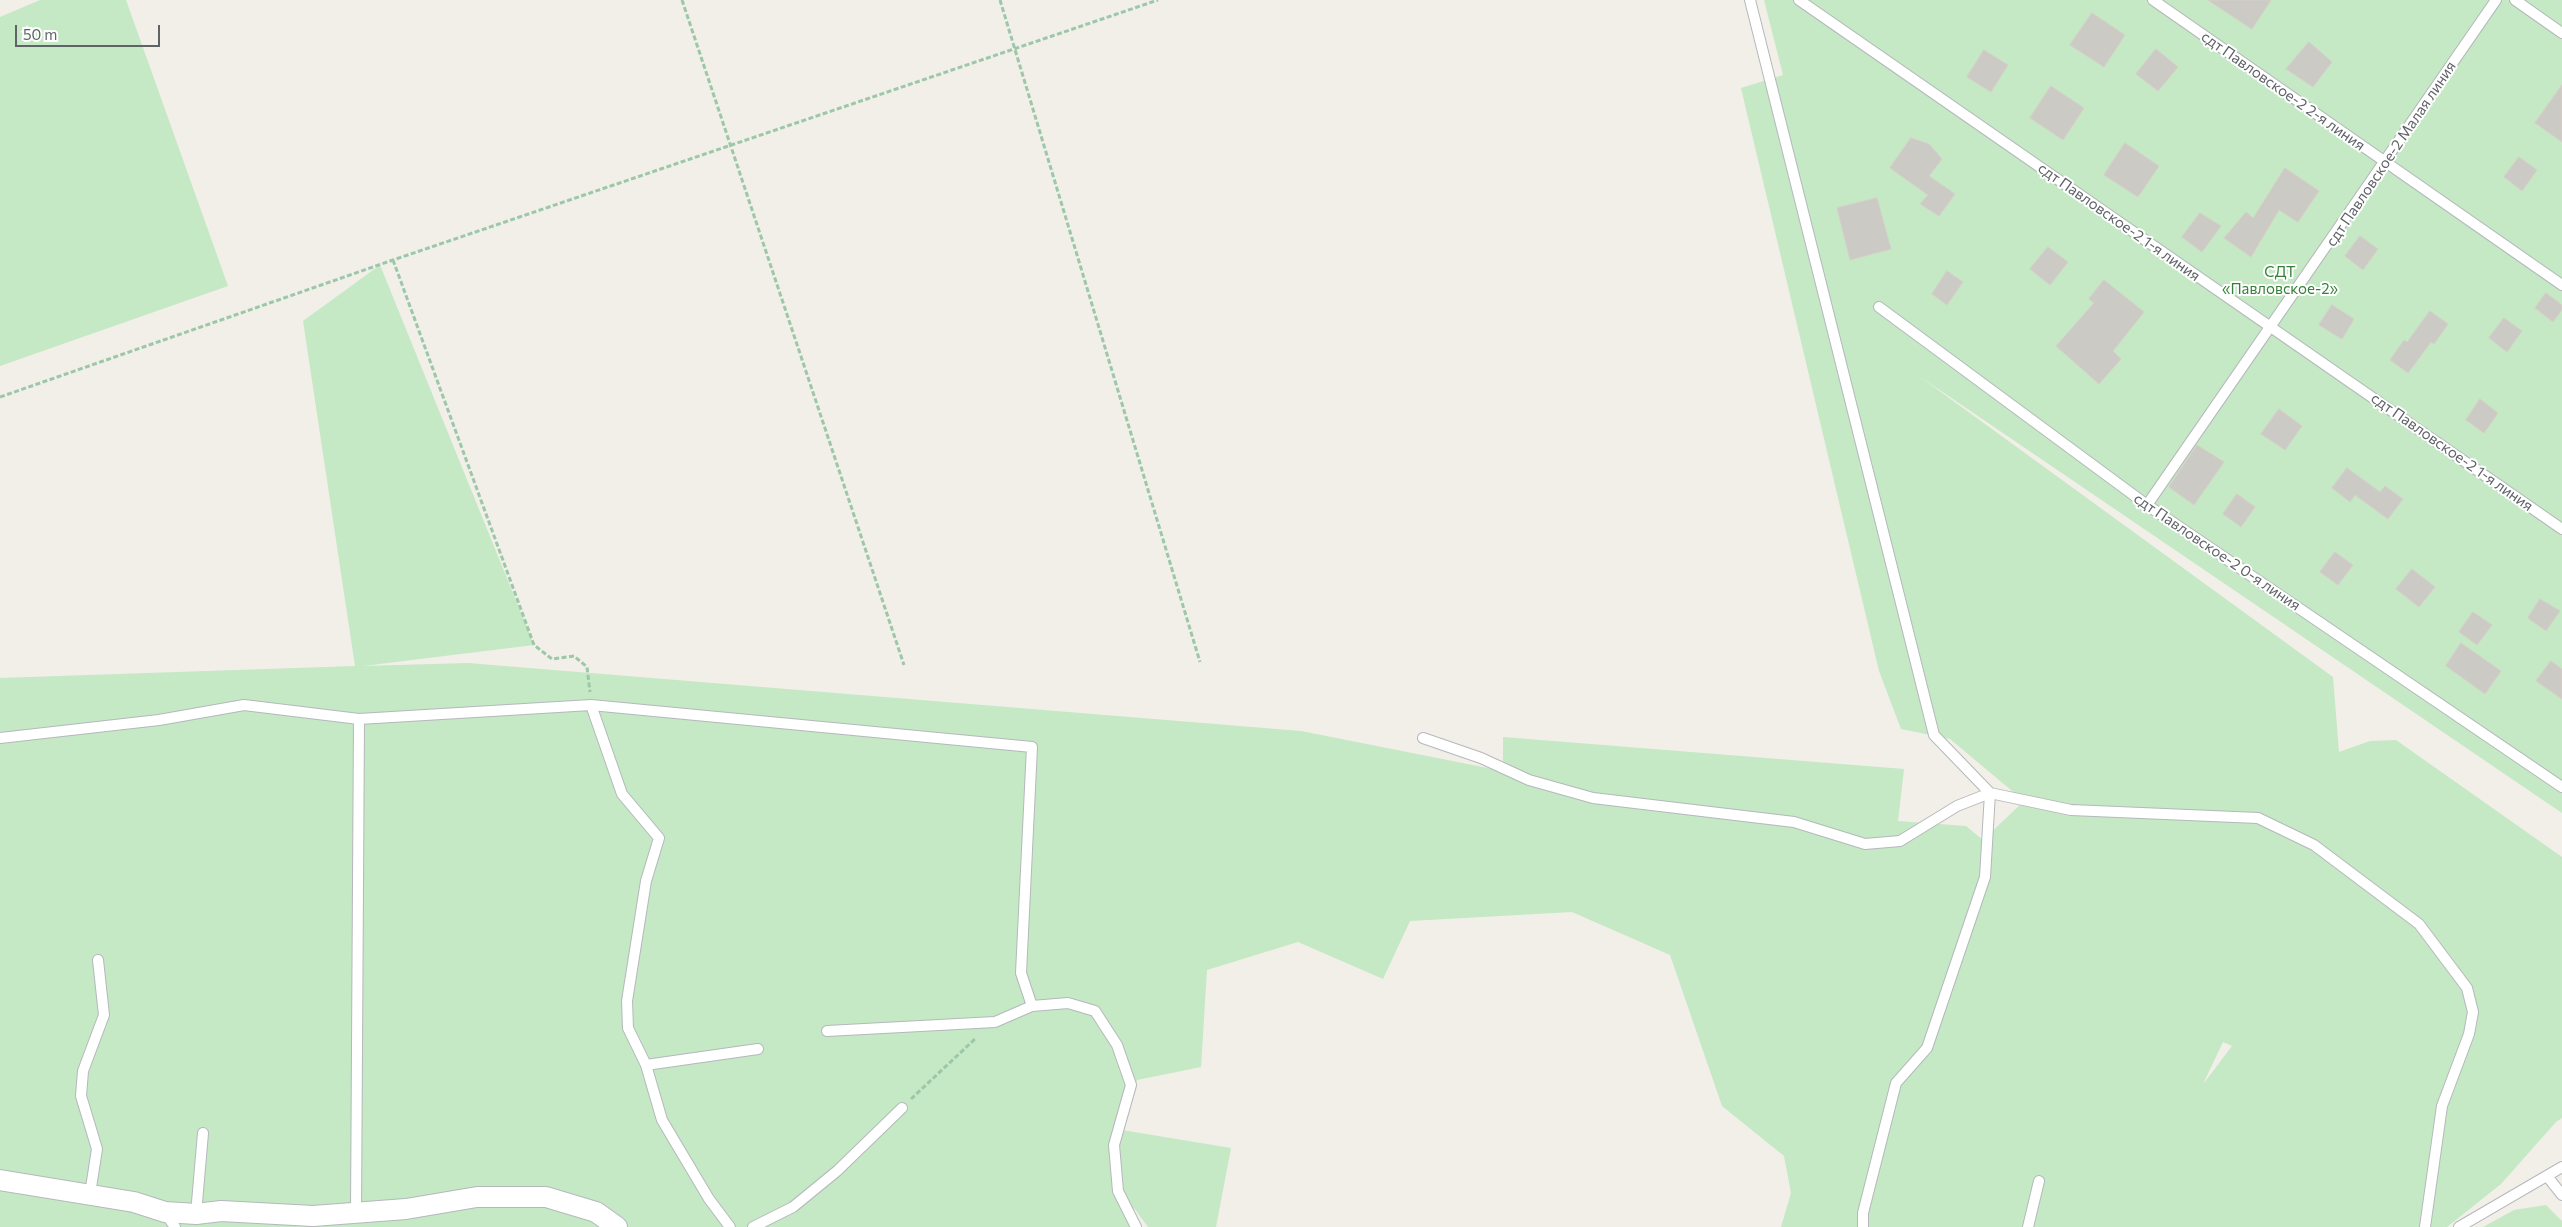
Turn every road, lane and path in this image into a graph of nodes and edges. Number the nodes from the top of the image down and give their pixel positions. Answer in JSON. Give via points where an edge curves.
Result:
{"nodes":[{"id":1,"x":682,"y":0,"type":"edge"},
{"id":2,"x":1000,"y":0,"type":"edge"},
{"id":3,"x":1158,"y":0,"type":"edge"},
{"id":4,"x":1750,"y":0,"type":"edge"},
{"id":5,"x":1799,"y":0,"type":"edge"},
{"id":6,"x":2153,"y":0,"type":"edge"},
{"id":7,"x":2496,"y":0,"type":"edge"},
{"id":8,"x":2515,"y":0,"type":"edge"},
{"id":9,"x":2562,"y":33,"type":"edge"},
{"id":10,"x":1015,"y":50,"type":"junction"},
{"id":11,"x":730,"y":146,"type":"junction"},
{"id":12,"x":2385,"y":162,"type":"junction"},
{"id":13,"x":393,"y":260,"type":"junction"},
{"id":14,"x":2562,"y":285,"type":"edge"},
{"id":15,"x":1879,"y":307,"type":"dead end"},
{"id":16,"x":2272,"y":327,"type":"junction"},
{"id":17,"x":0,"y":397,"type":"edge"},
{"id":18,"x":2147,"y":505,"type":"junction"},
{"id":19,"x":2562,"y":529,"type":"edge"},
{"id":20,"x":1200,"y":662,"type":"dead end"},
{"id":21,"x":904,"y":665,"type":"dead end"},
{"id":22,"x":591,"y":705,"type":"junction"},
{"id":23,"x":359,"y":719,"type":"junction"},
{"id":24,"x":0,"y":738,"type":"edge"},
{"id":25,"x":1423,"y":738,"type":"dead end"},
{"id":26,"x":2562,"y":787,"type":"edge"},
{"id":27,"x":1990,"y":793,"type":"junction"},
{"id":28,"x":98,"y":960,"type":"dead end"},
{"id":29,"x":1032,"y":1006,"type":"junction"},
{"id":30,"x":994,"y":1022,"type":"junction"},
{"id":31,"x":827,"y":1031,"type":"dead end"},
{"id":32,"x":758,"y":1049,"type":"dead end"},
{"id":33,"x":646,"y":1065,"type":"junction"},
{"id":34,"x":902,"y":1108,"type":"joint"},
{"id":35,"x":204,"y":1133,"type":"dead end"},
{"id":36,"x":2562,"y":1167,"type":"edge"},
{"id":37,"x":2547,"y":1176,"type":"junction"},
{"id":38,"x":0,"y":1180,"type":"edge"},
{"id":39,"x":2039,"y":1181,"type":"dead end"},
{"id":40,"x":90,"y":1194,"type":"junction"},
{"id":41,"x":2562,"y":1194,"type":"edge"},
{"id":42,"x":356,"y":1212,"type":"junction"},
{"id":43,"x":196,"y":1214,"type":"junction"},
{"id":44,"x":170,"y":1220,"type":"edge"},
{"id":45,"x":617,"y":1227,"type":"edge"},
{"id":46,"x":730,"y":1227,"type":"edge"},
{"id":47,"x":753,"y":1227,"type":"edge"},
{"id":48,"x":1136,"y":1227,"type":"edge"},
{"id":49,"x":1863,"y":1227,"type":"edge"},
{"id":50,"x":2028,"y":1227,"type":"edge"},
{"id":51,"x":2425,"y":1227,"type":"edge"},
{"id":52,"x":2459,"y":1227,"type":"edge"}],
"edges":[{"from":1,"to":11,"type":"path"},
{"from":2,"to":10,"type":"path"},
{"from":3,"to":10,"type":"path"},
{"from":4,"to":27,"type":"lane","via":[[1934,734]]},
{"from":5,"to":16,"type":"lane","name":"сдт Павловское-2 1-я линия"},
{"from":6,"to":12,"type":"lane","name":"сдт Павловское-2 2-я линия"},
{"from":7,"to":12,"type":"lane","name":"сдт Павловское-2 Малая линия"},
{"from":8,"to":9,"type":"lane"},
{"from":10,"to":11,"type":"path"},
{"from":10,"to":20,"type":"path"},
{"from":11,"to":13,"type":"path"},
{"from":11,"to":21,"type":"path"},
{"from":12,"to":14,"type":"lane","name":"сдт Павловское-2 2-я линия"},
{"from":12,"to":16,"type":"lane","name":"сдт Павловское-2 Малая линия"},
{"from":13,"to":17,"type":"path"},
{"from":13,"to":22,"type":"path","via":[[534,645],[552,659],[574,656],[587,667]]},
{"from":15,"to":18,"type":"lane","name":"сдт Павловское-2 0-я линия"},
{"from":16,"to":18,"type":"lane","name":"сдт Павловское-2 Малая линия"},
{"from":16,"to":19,"type":"lane","name":"сдт Павловское-2 1-я линия"},
{"from":18,"to":26,"type":"lane","name":"сдт Павловское-2 0-я линия"},
{"from":22,"to":23,"type":"lane"},
{"from":22,"to":29,"type":"lane","via":[[1032,747],[1021,973]]},
{"from":22,"to":33,"type":"lane","via":[[622,794],[659,838],[646,881],[626,1001],[628,1028]]},
{"from":23,"to":24,"type":"lane","via":[[244,705],[159,720]]},
{"from":23,"to":42,"type":"lane"},
{"from":25,"to":27,"type":"lane","via":[[1481,758],[1529,780],[1593,798],[1794,822],[1865,844],[1900,841],[1957,806]]},
{"from":27,"to":49,"type":"lane","via":[[1985,877],[1927,1048],[1896,1083],[1863,1213]]},
{"from":27,"to":51,"type":"lane","via":[[2071,810],[2258,818],[2314,846],[2419,924],[2467,988],[2473,1012],[2469,1034],[2442,1106]]},
{"from":28,"to":40,"type":"lane","via":[[104,1015],[83,1071],[81,1096],[97,1149]]},
{"from":29,"to":30,"type":"lane"},
{"from":29,"to":48,"type":"lane","via":[[1068,1003],[1095,1011],[1117,1045],[1130,1085],[1114,1145],[1118,1190]]},
{"from":30,"to":31,"type":"lane"},
{"from":30,"to":34,"type":"path"},
{"from":32,"to":33,"type":"lane"},
{"from":33,"to":46,"type":"lane","via":[[662,1120],[709,1199]]},
{"from":34,"to":47,"type":"lane","via":[[837,1171],[793,1207]]},
{"from":35,"to":43,"type":"lane"},
{"from":36,"to":37,"type":"lane"},
{"from":37,"to":41,"type":"lane"},
{"from":37,"to":52,"type":"lane"},
{"from":38,"to":40,"type":"street"},
{"from":39,"to":50,"type":"lane"},
{"from":40,"to":44,"type":"street","via":[[134,1202]]},
{"from":42,"to":43,"type":"street","via":[[313,1216],[221,1211]]},
{"from":42,"to":45,"type":"street","via":[[406,1209],[477,1197],[546,1197],[596,1212]]},
{"from":43,"to":44,"type":"street"}]}
